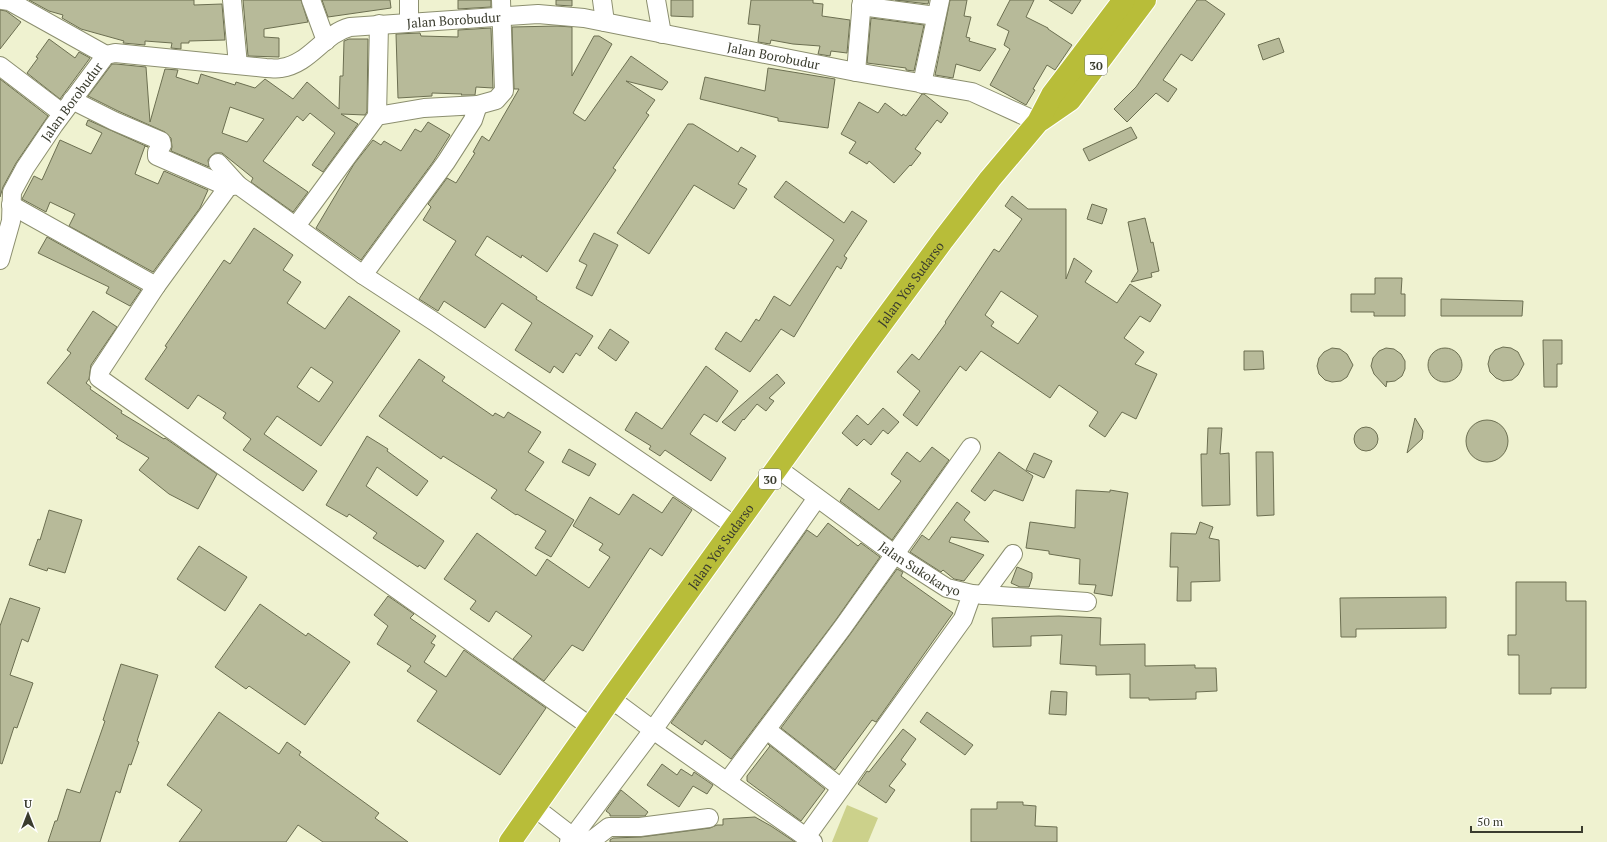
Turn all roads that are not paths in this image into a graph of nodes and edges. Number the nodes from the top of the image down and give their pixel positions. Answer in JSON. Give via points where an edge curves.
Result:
{"nodes":[{"id":1,"x":232,"y":0,"type":"edge"},
{"id":2,"x":311,"y":0,"type":"edge"},
{"id":3,"x":409,"y":0,"type":"edge"},
{"id":4,"x":602,"y":0,"type":"edge"},
{"id":5,"x":656,"y":0,"type":"edge"},
{"id":6,"x":1124,"y":0,"type":"edge"},
{"id":7,"x":1145,"y":0,"type":"edge"},
{"id":8,"x":2,"y":1,"type":"edge"},
{"id":9,"x":862,"y":3,"type":"edge"},
{"id":10,"x":502,"y":8,"type":"edge"},
{"id":11,"x":938,"y":8,"type":"edge"},
{"id":12,"x":409,"y":22,"type":"junction"},
{"id":13,"x":605,"y":22,"type":"junction"},
{"id":14,"x":379,"y":24,"type":"junction"},
{"id":15,"x":662,"y":34,"type":"junction"},
{"id":16,"x":326,"y":41,"type":"junction"},
{"id":17,"x":106,"y":55,"type":"junction"},
{"id":18,"x":0,"y":66,"type":"edge"},
{"id":19,"x":238,"y":66,"type":"junction"},
{"id":20,"x":856,"y":72,"type":"junction"},
{"id":21,"x":922,"y":84,"type":"junction"},
{"id":22,"x":478,"y":105,"type":"junction"},
{"id":23,"x":67,"y":107,"type":"junction"},
{"id":24,"x":377,"y":116,"type":"junction"},
{"id":25,"x":1038,"y":122,"type":"junction"},
{"id":26,"x":218,"y":163,"type":"dead end"},
{"id":27,"x":233,"y":186,"type":"junction"},
{"id":28,"x":10,"y":205,"type":"junction"},
{"id":29,"x":296,"y":226,"type":"junction"},
{"id":30,"x":0,"y":260,"type":"edge"},
{"id":31,"x":363,"y":276,"type":"junction"},
{"id":32,"x":156,"y":286,"type":"junction"},
{"id":33,"x":971,"y":447,"type":"dead end"},
{"id":34,"x":777,"y":468,"type":"junction"},
{"id":35,"x":817,"y":498,"type":"junction"},
{"id":36,"x":735,"y":526,"type":"junction"},
{"id":37,"x":894,"y":554,"type":"junction"},
{"id":38,"x":1014,"y":554,"type":"dead end"},
{"id":39,"x":978,"y":594,"type":"junction"},
{"id":40,"x":1087,"y":602,"type":"dead end"},
{"id":41,"x":610,"y":700,"type":"junction"},
{"id":42,"x":591,"y":727,"type":"junction"},
{"id":43,"x":653,"y":730,"type":"junction"},
{"id":44,"x":766,"y":730,"type":"junction"},
{"id":45,"x":727,"y":782,"type":"junction"},
{"id":46,"x":841,"y":788,"type":"junction"},
{"id":47,"x":534,"y":807,"type":"junction"},
{"id":48,"x":709,"y":818,"type":"dead end"},
{"id":49,"x":571,"y":839,"type":"edge"},
{"id":50,"x":810,"y":839,"type":"edge"},
{"id":51,"x":510,"y":842,"type":"edge"}],
"edges":[{"from":1,"to":19,"type":"street"},
{"from":2,"to":16,"type":"street"},
{"from":3,"to":12,"type":"street"},
{"from":4,"to":13,"type":"street"},
{"from":5,"to":15,"type":"street"},
{"from":6,"to":25,"type":"highway","name":"Jalan Yos Sudarso","number":"30","via":[[1052,95]]},
{"from":7,"to":25,"type":"highway","name":"Jalan Yos Sudarso","number":"30","via":[[1070,100]]},
{"from":8,"to":17,"type":"street","via":[[9,1]]},
{"from":9,"to":11,"type":"street"},
{"from":9,"to":20,"type":"street"},
{"from":10,"to":12,"type":"street","name":"Jalan Borobudur"},
{"from":10,"to":13,"type":"street","name":"Jalan Borobudur"},
{"from":10,"to":22,"type":"street","via":[[504,91],[496,100]]},
{"from":11,"to":21,"type":"street"},
{"from":12,"to":14,"type":"street","name":"Jalan Borobudur"},
{"from":13,"to":15,"type":"street","name":"Jalan Borobudur"},
{"from":14,"to":16,"type":"street","name":"Jalan Borobudur","via":[[350,26],[341,29]]},
{"from":14,"to":24,"type":"street"},
{"from":15,"to":20,"type":"street","name":"Jalan Borobudur"},
{"from":16,"to":19,"type":"street","name":"Jalan Borobudur","via":[[295,64],[281,68]]},
{"from":17,"to":19,"type":"street","name":"Jalan Borobudur","via":[[115,53]]},
{"from":17,"to":23,"type":"street","name":"Jalan Borobudur"},
{"from":18,"to":23,"type":"street"},
{"from":20,"to":21,"type":"street","name":"Jalan Borobudur"},
{"from":21,"to":25,"type":"street","name":"Jalan Borobudur","via":[[972,92]]},
{"from":22,"to":24,"type":"street","via":[[424,108]]},
{"from":22,"to":31,"type":"street","via":[[473,120],[446,162]]},
{"from":23,"to":27,"type":"street","via":[[114,121],[161,141],[157,156]]},
{"from":23,"to":28,"type":"street","name":"Jalan Borobudur","via":[[25,168],[12,192]]},
{"from":24,"to":29,"type":"street"},
{"from":25,"to":34,"type":"highway","name":"Jalan Yos Sudarso","number":"30","via":[[943,240]]},
{"from":26,"to":27,"type":"street"},
{"from":27,"to":29,"type":"street"},
{"from":27,"to":32,"type":"street"},
{"from":28,"to":30,"type":"street","name":"Jalan Borobudur","via":[[11,220]]},
{"from":28,"to":32,"type":"street"},
{"from":29,"to":31,"type":"street"},
{"from":31,"to":36,"type":"street"},
{"from":32,"to":42,"type":"street","via":[[100,371],[99,378]]},
{"from":33,"to":37,"type":"street"},
{"from":34,"to":35,"type":"street","name":"Jalan Sukokaryo"},
{"from":34,"to":36,"type":"highway","name":"Jalan Yos Sudarso","number":"30"},
{"from":35,"to":37,"type":"street","name":"Jalan Sukokaryo"},
{"from":35,"to":43,"type":"street"},
{"from":36,"to":41,"type":"highway","name":"Jalan Yos Sudarso","number":"30"},
{"from":37,"to":39,"type":"street","name":"Jalan Sukokaryo","via":[[947,588]]},
{"from":37,"to":44,"type":"street"},
{"from":38,"to":39,"type":"street"},
{"from":39,"to":40,"type":"street","name":"Jalan Sukokaryo"},
{"from":39,"to":46,"type":"street","via":[[963,619]]},
{"from":41,"to":42,"type":"highway","name":"Jalan Yos Sudarso","number":"30"},
{"from":41,"to":43,"type":"street"},
{"from":42,"to":47,"type":"highway","name":"Jalan Yos Sudarso","number":"30"},
{"from":43,"to":45,"type":"street"},
{"from":43,"to":49,"type":"street"},
{"from":44,"to":45,"type":"street"},
{"from":44,"to":46,"type":"street"},
{"from":45,"to":50,"type":"street"},
{"from":46,"to":50,"type":"street"},
{"from":47,"to":49,"type":"street"},
{"from":47,"to":51,"type":"highway","name":"Jalan Yos Sudarso","number":"30"},
{"from":48,"to":49,"type":"street","via":[[640,827],[609,827],[589,841]]}]}
